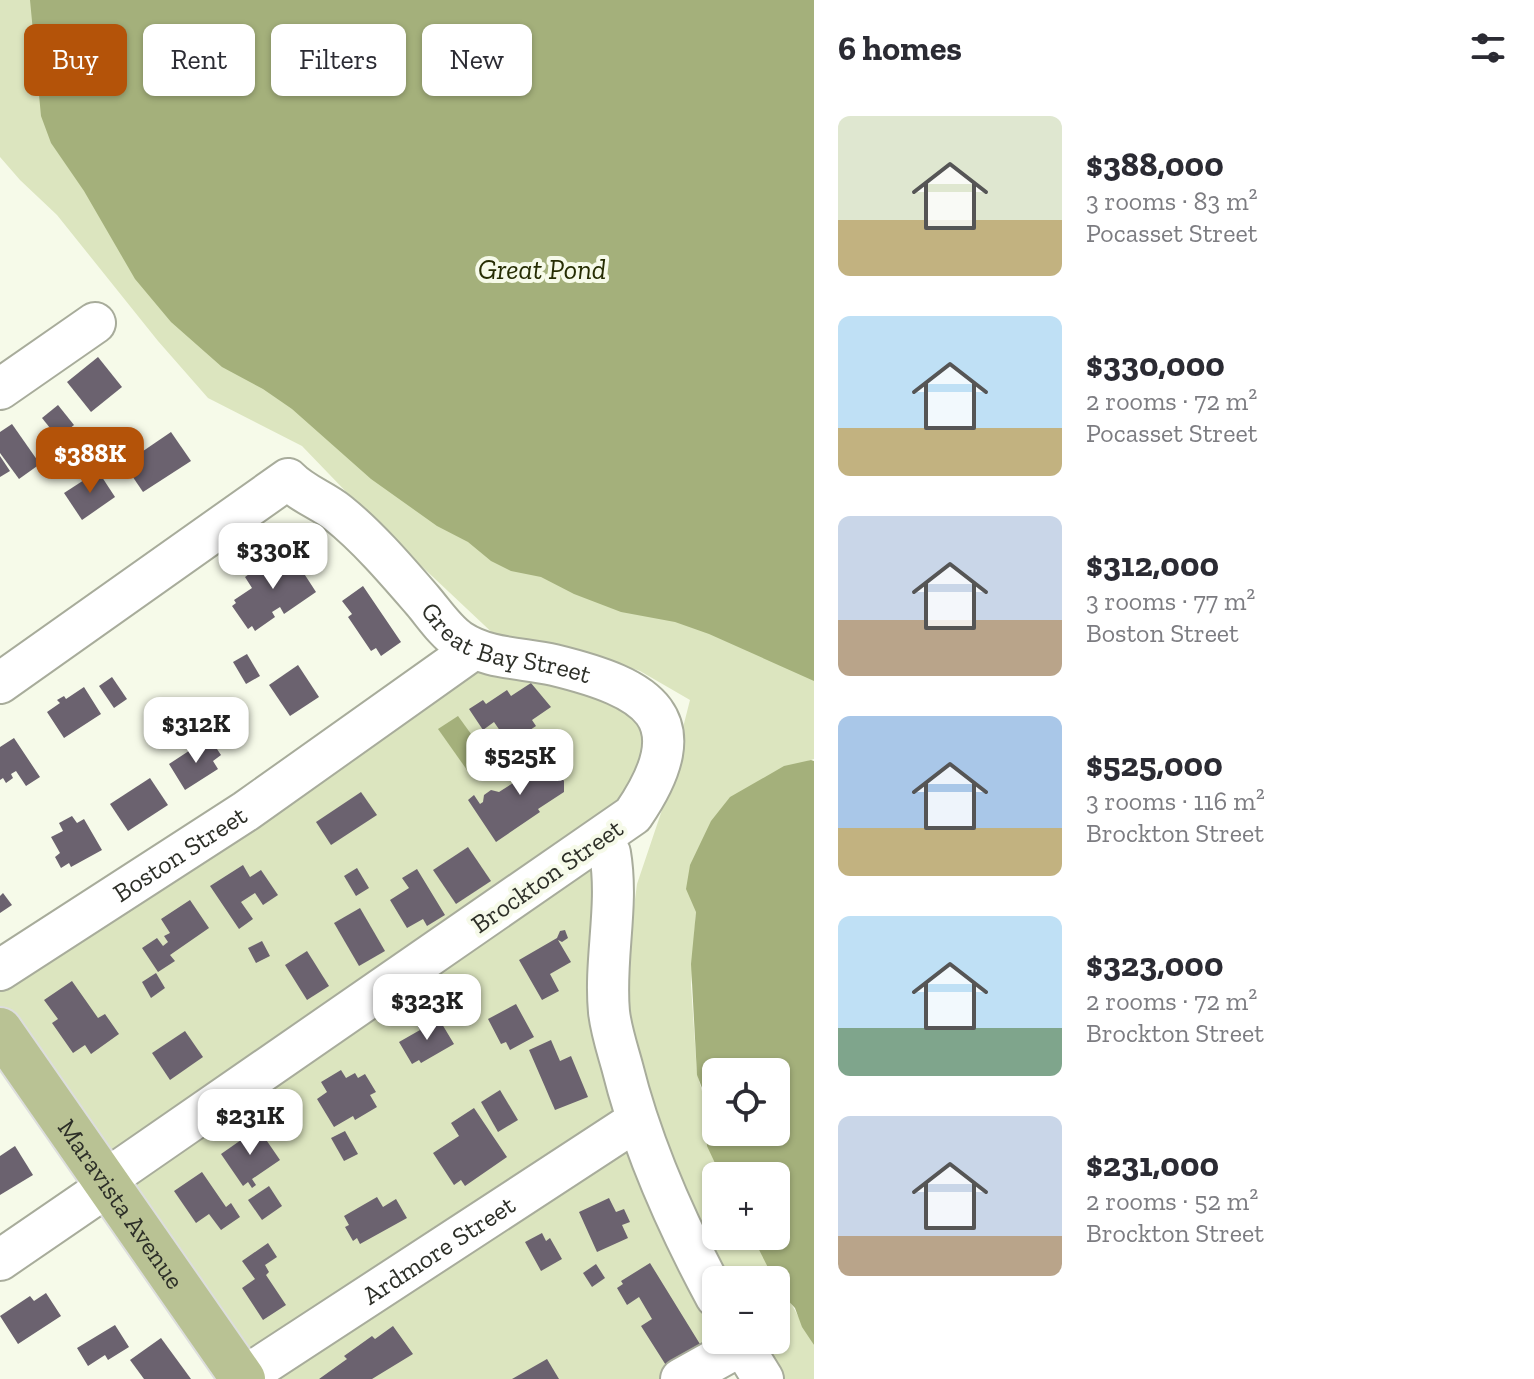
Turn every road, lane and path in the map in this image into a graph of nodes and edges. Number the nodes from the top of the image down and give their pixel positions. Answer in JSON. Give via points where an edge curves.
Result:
{"nodes":[{"id":1,"x":95,"y":323,"type":"dead end"},
{"id":2,"x":0,"y":389,"type":"edge"},
{"id":3,"x":474,"y":649,"type":"junction"},
{"id":4,"x":0,"y":683,"type":"edge"},
{"id":5,"x":633,"y":815,"type":"joint"},
{"id":6,"x":610,"y":853,"type":"dead end"},
{"id":7,"x":0,"y":970,"type":"edge"},
{"id":8,"x":0,"y":1030,"type":"edge"},
{"id":9,"x":636,"y":1121,"type":"junction"},
{"id":10,"x":106,"y":1184,"type":"junction"},
{"id":11,"x":0,"y":1260,"type":"edge"},
{"id":12,"x":702,"y":1269,"type":"edge"},
{"id":13,"x":721,"y":1354,"type":"edge"},
{"id":14,"x":747,"y":1354,"type":"edge"},
{"id":15,"x":242,"y":1379,"type":"edge"},
{"id":16,"x":681,"y":1379,"type":"edge"},
{"id":17,"x":763,"y":1379,"type":"edge"}],
"edges":[{"from":1,"to":2,"type":"street"},
{"from":3,"to":4,"type":"street","name":"Great Bay Street","via":[[457,640],[337,512],[288,479]]},
{"from":3,"to":5,"type":"street","name":"Great Bay Street","via":[[554,665],[643,697],[655,710],[663,734],[652,783]]},
{"from":3,"to":7,"type":"street","name":"Boston Street","via":[[246,811]]},
{"from":5,"to":10,"type":"street","name":"Brockton Street"},
{"from":6,"to":9,"type":"street","via":[[614,894],[609,1016]]},
{"from":8,"to":10,"type":"main road","name":"Maravista Avenue"},
{"from":9,"to":12,"type":"street"},
{"from":9,"to":15,"type":"street","name":"Ardmore Street"},
{"from":10,"to":11,"type":"street","name":"Brockton Street"},
{"from":10,"to":15,"type":"main road","name":"Maravista Avenue"},
{"from":13,"to":16,"type":"street"},
{"from":14,"to":17,"type":"street"}]}
